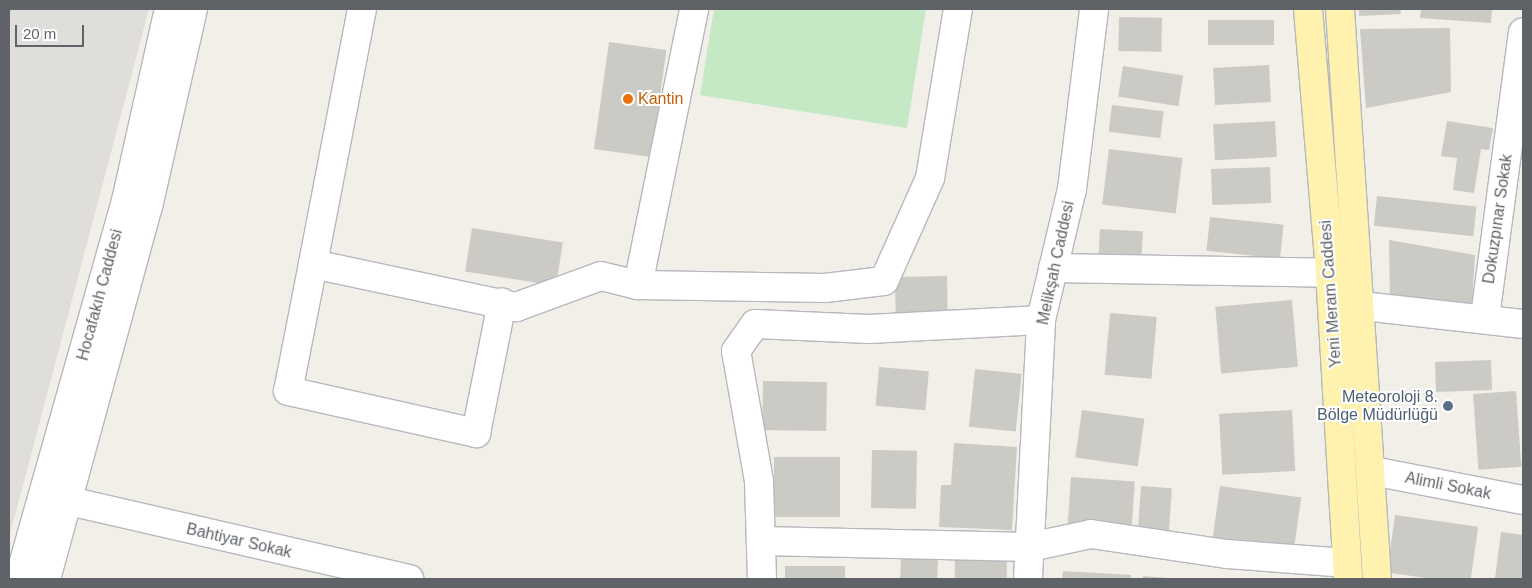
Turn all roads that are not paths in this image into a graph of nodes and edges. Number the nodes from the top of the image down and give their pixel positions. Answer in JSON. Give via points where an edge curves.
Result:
{"nodes":[{"id":1,"x":169,"y":9,"type":"edge"},
{"id":2,"x":193,"y":9,"type":"edge"},
{"id":3,"x":362,"y":9,"type":"edge"},
{"id":4,"x":694,"y":9,"type":"edge"},
{"id":5,"x":958,"y":9,"type":"edge"},
{"id":6,"x":1094,"y":9,"type":"edge"},
{"id":7,"x":1308,"y":9,"type":"edge"},
{"id":8,"x":1340,"y":9,"type":"edge"},
{"id":9,"x":1523,"y":33,"type":"edge"},
{"id":10,"x":313,"y":264,"type":"junction"},
{"id":11,"x":1053,"y":268,"type":"junction"},
{"id":12,"x":1330,"y":273,"type":"junction"},
{"id":13,"x":638,"y":285,"type":"junction"},
{"id":14,"x":502,"y":304,"type":"junction"},
{"id":15,"x":1362,"y":306,"type":"junction"},
{"id":16,"x":1485,"y":317,"type":"junction"},
{"id":17,"x":1041,"y":320,"type":"junction"},
{"id":18,"x":1523,"y":324,"type":"edge"},
{"id":19,"x":1372,"y":471,"type":"junction"},
{"id":20,"x":1523,"y":500,"type":"edge"},
{"id":21,"x":69,"y":501,"type":"junction"},
{"id":22,"x":761,"y":541,"type":"junction"},
{"id":23,"x":1030,"y":547,"type":"junction"},
{"id":24,"x":1348,"y":571,"type":"edge"},
{"id":25,"x":336,"y":572,"type":"edge"},
{"id":26,"x":19,"y":579,"type":"edge"},
{"id":27,"x":46,"y":579,"type":"edge"},
{"id":28,"x":408,"y":579,"type":"edge"},
{"id":29,"x":762,"y":579,"type":"edge"},
{"id":30,"x":1028,"y":579,"type":"edge"},
{"id":31,"x":1377,"y":579,"type":"edge"}],
"edges":[{"from":1,"to":26,"type":"street","name":"Hocafakıh Caddesi","via":[[126,201]]},
{"from":2,"to":21,"type":"street","name":"Hocafakıh Caddesi","via":[[148,207]]},
{"from":3,"to":10,"type":"street"},
{"from":4,"to":13,"type":"street"},
{"from":5,"to":13,"type":"street","via":[[930,178],[884,281],[826,288]]},
{"from":6,"to":11,"type":"street","name":"Melikşah Caddesi","via":[[1072,189]]},
{"from":7,"to":12,"type":"main road","name":"Yeni Meram Caddesi"},
{"from":8,"to":15,"type":"main road","name":"Yeni Meram Caddesi"},
{"from":9,"to":16,"type":"street","name":"Dokuzpınar Sokak"},
{"from":10,"to":14,"type":"street"},
{"from":10,"to":14,"type":"street","via":[[288,391],[476,433]]},
{"from":11,"to":12,"type":"street"},
{"from":11,"to":17,"type":"street","name":"Melikşah Caddesi"},
{"from":12,"to":24,"type":"main road","name":"Yeni Meram Caddesi"},
{"from":13,"to":14,"type":"street","via":[[601,276],[516,307]]},
{"from":15,"to":16,"type":"street"},
{"from":15,"to":19,"type":"main road","name":"Yeni Meram Caddesi"},
{"from":16,"to":18,"type":"street"},
{"from":17,"to":22,"type":"street","via":[[869,330],[755,324],[736,351],[759,481]]},
{"from":17,"to":23,"type":"street","name":"Melikşah Caddesi"},
{"from":19,"to":20,"type":"street","name":"Alimli Sokak"},
{"from":19,"to":31,"type":"main road","name":"Yeni Meram Caddesi"},
{"from":21,"to":25,"type":"street","name":"Bahtiyar Sokak"},
{"from":21,"to":27,"type":"street","name":"Hocafakıh Caddesi"},
{"from":22,"to":23,"type":"street"},
{"from":22,"to":29,"type":"street"},
{"from":23,"to":24,"type":"street","via":[[1091,534]]},
{"from":23,"to":30,"type":"street","name":"Melikşah Caddesi"},
{"from":25,"to":28,"type":"street","name":"Bahtiyar Sokak"}]}
